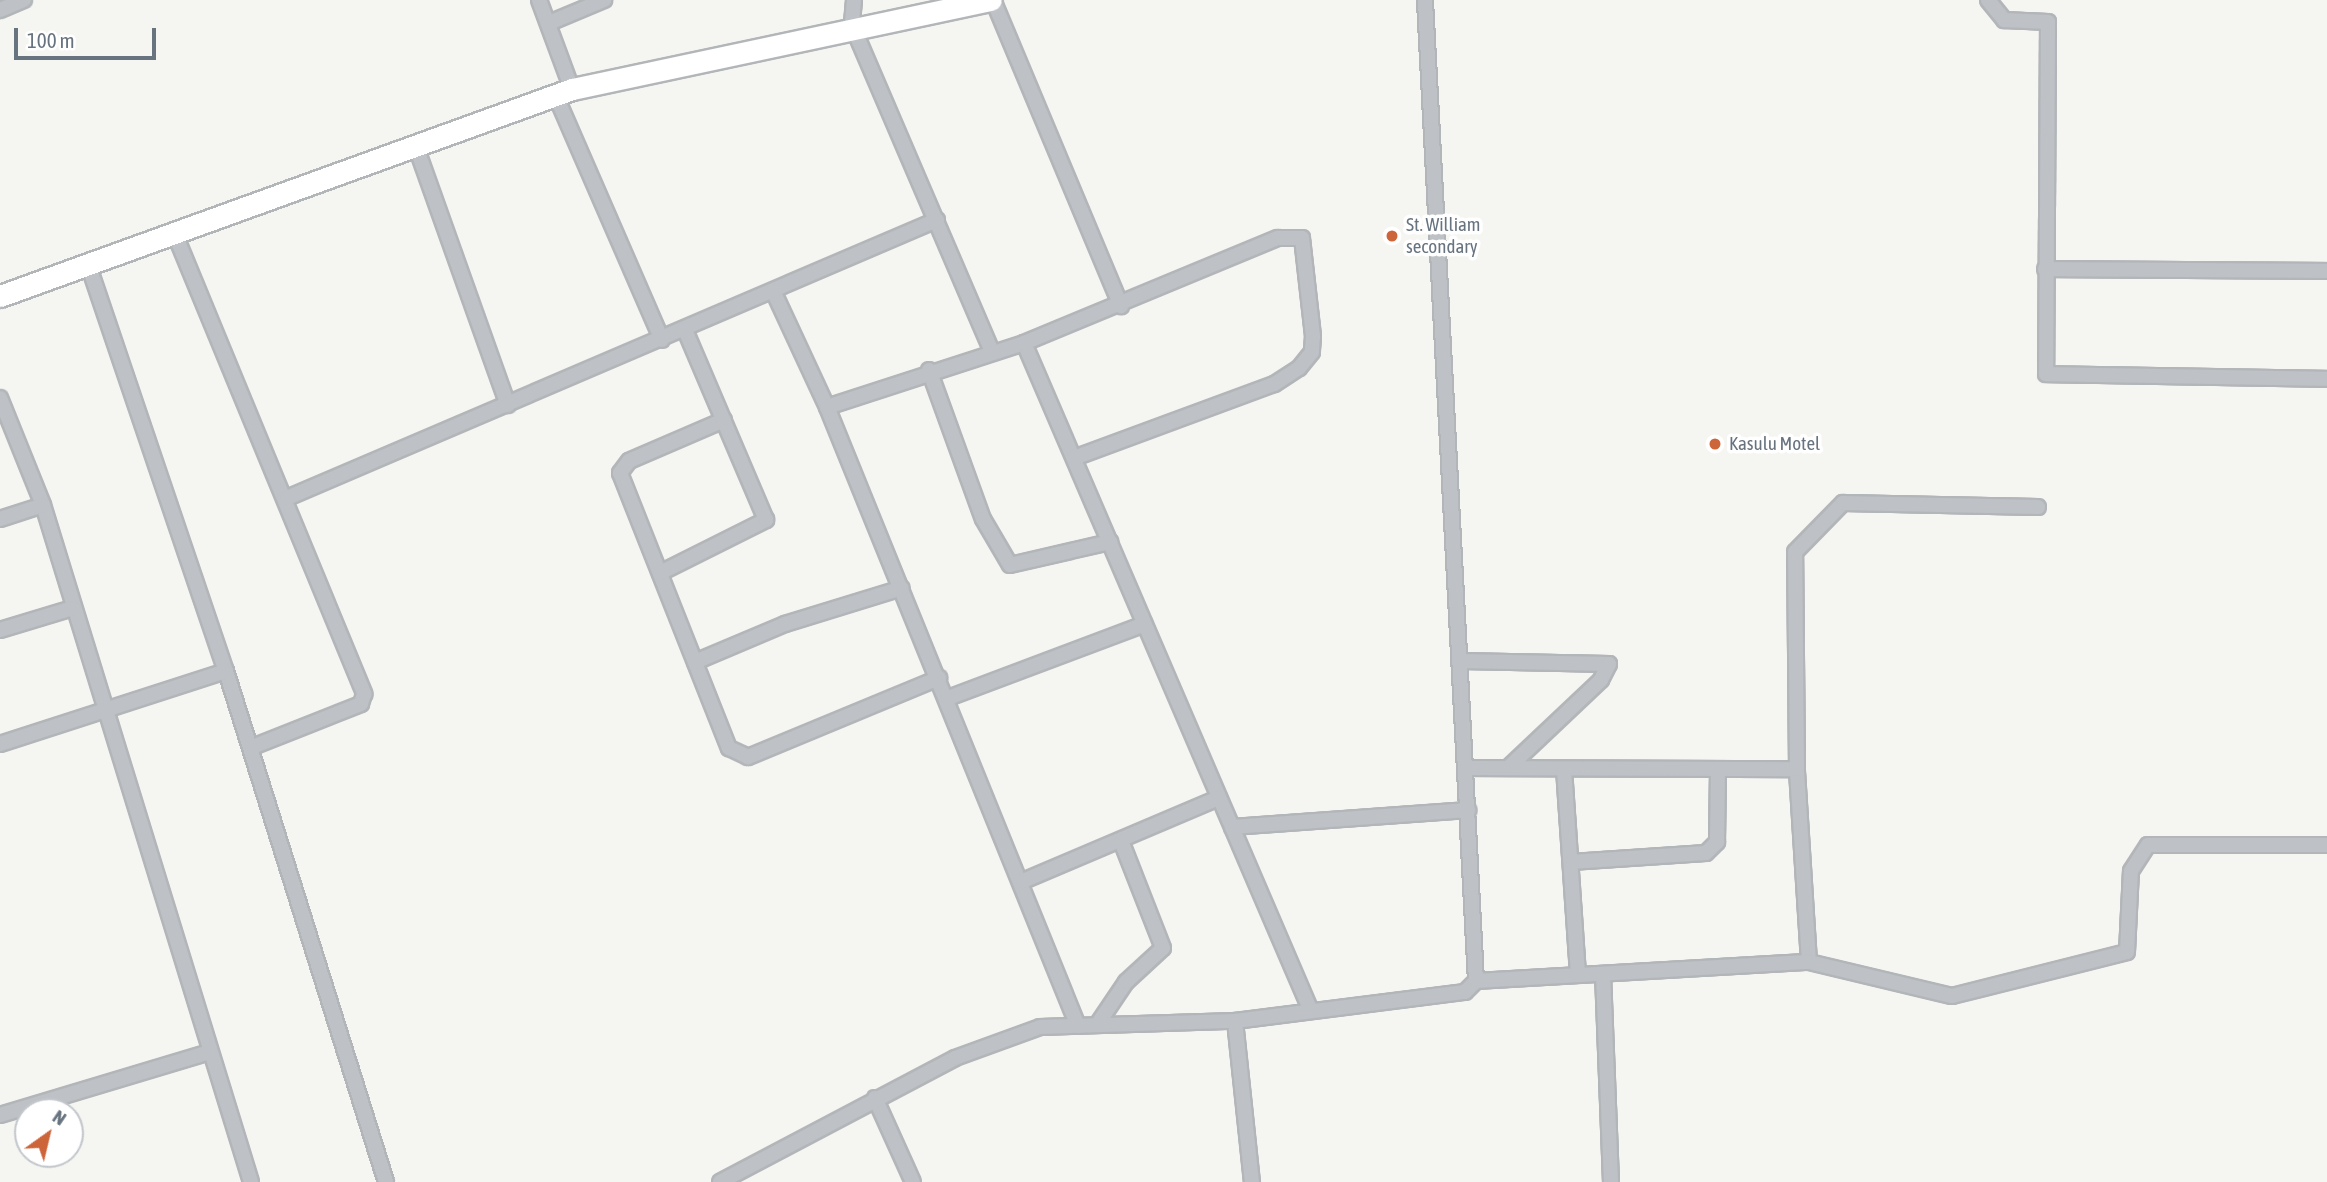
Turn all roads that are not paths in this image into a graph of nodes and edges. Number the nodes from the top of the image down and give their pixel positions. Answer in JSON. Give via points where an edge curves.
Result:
{"nodes":[{"id":1,"x":24,"y":0,"type":"edge"},
{"id":2,"x":539,"y":0,"type":"edge"},
{"id":3,"x":604,"y":0,"type":"edge"},
{"id":4,"x":854,"y":0,"type":"edge"},
{"id":5,"x":992,"y":0,"type":"edge"},
{"id":6,"x":1425,"y":0,"type":"edge"},
{"id":7,"x":1988,"y":0,"type":"edge"},
{"id":8,"x":0,"y":10,"type":"edge"},
{"id":9,"x":549,"y":23,"type":"junction"},
{"id":10,"x":852,"y":25,"type":"junction"},
{"id":11,"x":563,"y":92,"type":"junction"},
{"id":12,"x":415,"y":144,"type":"junction"},
{"id":13,"x":937,"y":220,"type":"junction"},
{"id":14,"x":174,"y":232,"type":"junction"},
{"id":15,"x":88,"y":264,"type":"junction"},
{"id":16,"x":2045,"y":270,"type":"junction"},
{"id":17,"x":2327,"y":271,"type":"edge"},
{"id":18,"x":775,"y":295,"type":"junction"},
{"id":19,"x":0,"y":296,"type":"edge"},
{"id":20,"x":1121,"y":306,"type":"junction"},
{"id":21,"x":685,"y":330,"type":"junction"},
{"id":22,"x":662,"y":340,"type":"junction"},
{"id":23,"x":1024,"y":342,"type":"junction"},
{"id":24,"x":992,"y":352,"type":"junction"},
{"id":25,"x":929,"y":370,"type":"junction"},
{"id":26,"x":2327,"y":379,"type":"edge"},
{"id":27,"x":0,"y":398,"type":"edge"},
{"id":28,"x":508,"y":405,"type":"junction"},
{"id":29,"x":827,"y":407,"type":"junction"},
{"id":30,"x":723,"y":420,"type":"junction"},
{"id":31,"x":1074,"y":458,"type":"junction"},
{"id":32,"x":287,"y":498,"type":"junction"},
{"id":33,"x":43,"y":505,"type":"junction"},
{"id":34,"x":2038,"y":507,"type":"dead end"},
{"id":35,"x":0,"y":519,"type":"edge"},
{"id":36,"x":1110,"y":542,"type":"junction"},
{"id":37,"x":660,"y":573,"type":"junction"},
{"id":38,"x":902,"y":588,"type":"junction"},
{"id":39,"x":73,"y":608,"type":"junction"},
{"id":40,"x":1145,"y":624,"type":"junction"},
{"id":41,"x":0,"y":630,"type":"edge"},
{"id":42,"x":1461,"y":661,"type":"junction"},
{"id":43,"x":695,"y":662,"type":"junction"},
{"id":44,"x":226,"y":671,"type":"junction"},
{"id":45,"x":939,"y":678,"type":"junction"},
{"id":46,"x":948,"y":698,"type":"junction"},
{"id":47,"x":103,"y":711,"type":"junction"},
{"id":48,"x":0,"y":744,"type":"edge"},
{"id":49,"x":250,"y":748,"type":"junction"},
{"id":50,"x":1466,"y":768,"type":"junction"},
{"id":51,"x":1508,"y":768,"type":"junction"},
{"id":52,"x":1564,"y":769,"type":"junction"},
{"id":53,"x":1718,"y":769,"type":"junction"},
{"id":54,"x":1797,"y":769,"type":"junction"},
{"id":55,"x":1220,"y":798,"type":"junction"},
{"id":56,"x":1468,"y":810,"type":"junction"},
{"id":57,"x":1232,"y":827,"type":"junction"},
{"id":58,"x":1121,"y":841,"type":"junction"},
{"id":59,"x":2327,"y":845,"type":"edge"},
{"id":60,"x":1571,"y":862,"type":"junction"},
{"id":61,"x":1023,"y":881,"type":"junction"},
{"id":62,"x":1810,"y":962,"type":"junction"},
{"id":63,"x":1603,"y":974,"type":"junction"},
{"id":64,"x":1578,"y":975,"type":"junction"},
{"id":65,"x":1476,"y":981,"type":"junction"},
{"id":66,"x":1311,"y":1011,"type":"junction"},
{"id":67,"x":1234,"y":1021,"type":"junction"},
{"id":68,"x":1097,"y":1025,"type":"junction"},
{"id":69,"x":1078,"y":1026,"type":"junction"},
{"id":70,"x":210,"y":1052,"type":"junction"},
{"id":71,"x":875,"y":1098,"type":"junction"},
{"id":72,"x":0,"y":1115,"type":"edge"},
{"id":73,"x":251,"y":1182,"type":"edge"},
{"id":74,"x":386,"y":1182,"type":"edge"},
{"id":75,"x":720,"y":1182,"type":"edge"},
{"id":76,"x":914,"y":1182,"type":"edge"},
{"id":77,"x":1252,"y":1182,"type":"edge"},
{"id":78,"x":1611,"y":1182,"type":"edge"}],
"edges":[{"from":1,"to":8,"type":"street"},
{"from":2,"to":9,"type":"street"},
{"from":3,"to":9,"type":"street"},
{"from":4,"to":10,"type":"street"},
{"from":5,"to":10,"type":"highway"},
{"from":5,"to":20,"type":"street"},
{"from":6,"to":42,"type":"street"},
{"from":7,"to":16,"type":"street","via":[[2004,20],[2048,22]]},
{"from":9,"to":11,"type":"street"},
{"from":10,"to":11,"type":"highway"},
{"from":10,"to":13,"type":"street"},
{"from":11,"to":12,"type":"highway"},
{"from":11,"to":22,"type":"street"},
{"from":12,"to":14,"type":"highway"},
{"from":12,"to":28,"type":"street"},
{"from":13,"to":18,"type":"street"},
{"from":13,"to":24,"type":"street"},
{"from":14,"to":15,"type":"highway"},
{"from":14,"to":32,"type":"street"},
{"from":15,"to":19,"type":"highway"},
{"from":15,"to":44,"type":"street"},
{"from":16,"to":17,"type":"street"},
{"from":16,"to":26,"type":"street","via":[[2046,374]]},
{"from":18,"to":21,"type":"street"},
{"from":18,"to":29,"type":"street"},
{"from":20,"to":23,"type":"street"},
{"from":20,"to":31,"type":"street","via":[[1278,238],[1301,238],[1312,352],[1274,384]]},
{"from":21,"to":22,"type":"street"},
{"from":21,"to":30,"type":"street"},
{"from":22,"to":28,"type":"street"},
{"from":23,"to":24,"type":"street"},
{"from":23,"to":31,"type":"street"},
{"from":24,"to":25,"type":"street"},
{"from":25,"to":29,"type":"street"},
{"from":25,"to":36,"type":"street","via":[[983,519],[1010,565]]},
{"from":27,"to":33,"type":"street"},
{"from":28,"to":32,"type":"street"},
{"from":29,"to":38,"type":"street"},
{"from":30,"to":37,"type":"street","via":[[621,468]]},
{"from":30,"to":37,"type":"street","via":[[766,520]]},
{"from":31,"to":36,"type":"street"},
{"from":32,"to":49,"type":"street","via":[[364,694],[361,704]]},
{"from":33,"to":35,"type":"street"},
{"from":33,"to":39,"type":"street"},
{"from":34,"to":54,"type":"street","via":[[1843,503],[1821,520],[1795,552]]},
{"from":36,"to":40,"type":"street"},
{"from":37,"to":43,"type":"street"},
{"from":38,"to":43,"type":"street","via":[[785,624]]},
{"from":38,"to":45,"type":"street"},
{"from":39,"to":41,"type":"street"},
{"from":39,"to":47,"type":"street"},
{"from":40,"to":46,"type":"street"},
{"from":40,"to":55,"type":"street"},
{"from":42,"to":50,"type":"street"},
{"from":42,"to":51,"type":"street","via":[[1609,664],[1601,680]]},
{"from":43,"to":45,"type":"street","via":[[729,748],[748,757]]},
{"from":44,"to":47,"type":"street"},
{"from":44,"to":49,"type":"street"},
{"from":45,"to":46,"type":"street"},
{"from":46,"to":61,"type":"street"},
{"from":47,"to":48,"type":"street"},
{"from":47,"to":70,"type":"street"},
{"from":49,"to":74,"type":"street"},
{"from":50,"to":51,"type":"street"},
{"from":50,"to":56,"type":"street"},
{"from":51,"to":52,"type":"street"},
{"from":52,"to":53,"type":"street"},
{"from":52,"to":60,"type":"street"},
{"from":53,"to":54,"type":"street"},
{"from":53,"to":60,"type":"street","via":[[1717,842],[1706,853]]},
{"from":54,"to":62,"type":"street"},
{"from":55,"to":57,"type":"street"},
{"from":55,"to":58,"type":"street"},
{"from":56,"to":57,"type":"street"},
{"from":56,"to":65,"type":"street"},
{"from":57,"to":66,"type":"street"},
{"from":58,"to":61,"type":"street"},
{"from":58,"to":68,"type":"street","via":[[1163,948],[1126,982]]},
{"from":59,"to":62,"type":"street","via":[[2148,845],[2131,871],[2127,952],[1977,991],[1952,996]]},
{"from":60,"to":64,"type":"street"},
{"from":61,"to":69,"type":"street"},
{"from":62,"to":63,"type":"street","via":[[1643,967]]},
{"from":63,"to":64,"type":"street"},
{"from":63,"to":78,"type":"street"},
{"from":64,"to":65,"type":"street"},
{"from":65,"to":66,"type":"street","via":[[1465,992]]},
{"from":66,"to":67,"type":"street"},
{"from":67,"to":68,"type":"street"},
{"from":67,"to":77,"type":"street"},
{"from":68,"to":69,"type":"street"},
{"from":69,"to":71,"type":"street","via":[[1040,1027],[955,1058]]},
{"from":70,"to":72,"type":"street"},
{"from":70,"to":73,"type":"street"},
{"from":71,"to":75,"type":"street"},
{"from":71,"to":76,"type":"street"}]}
